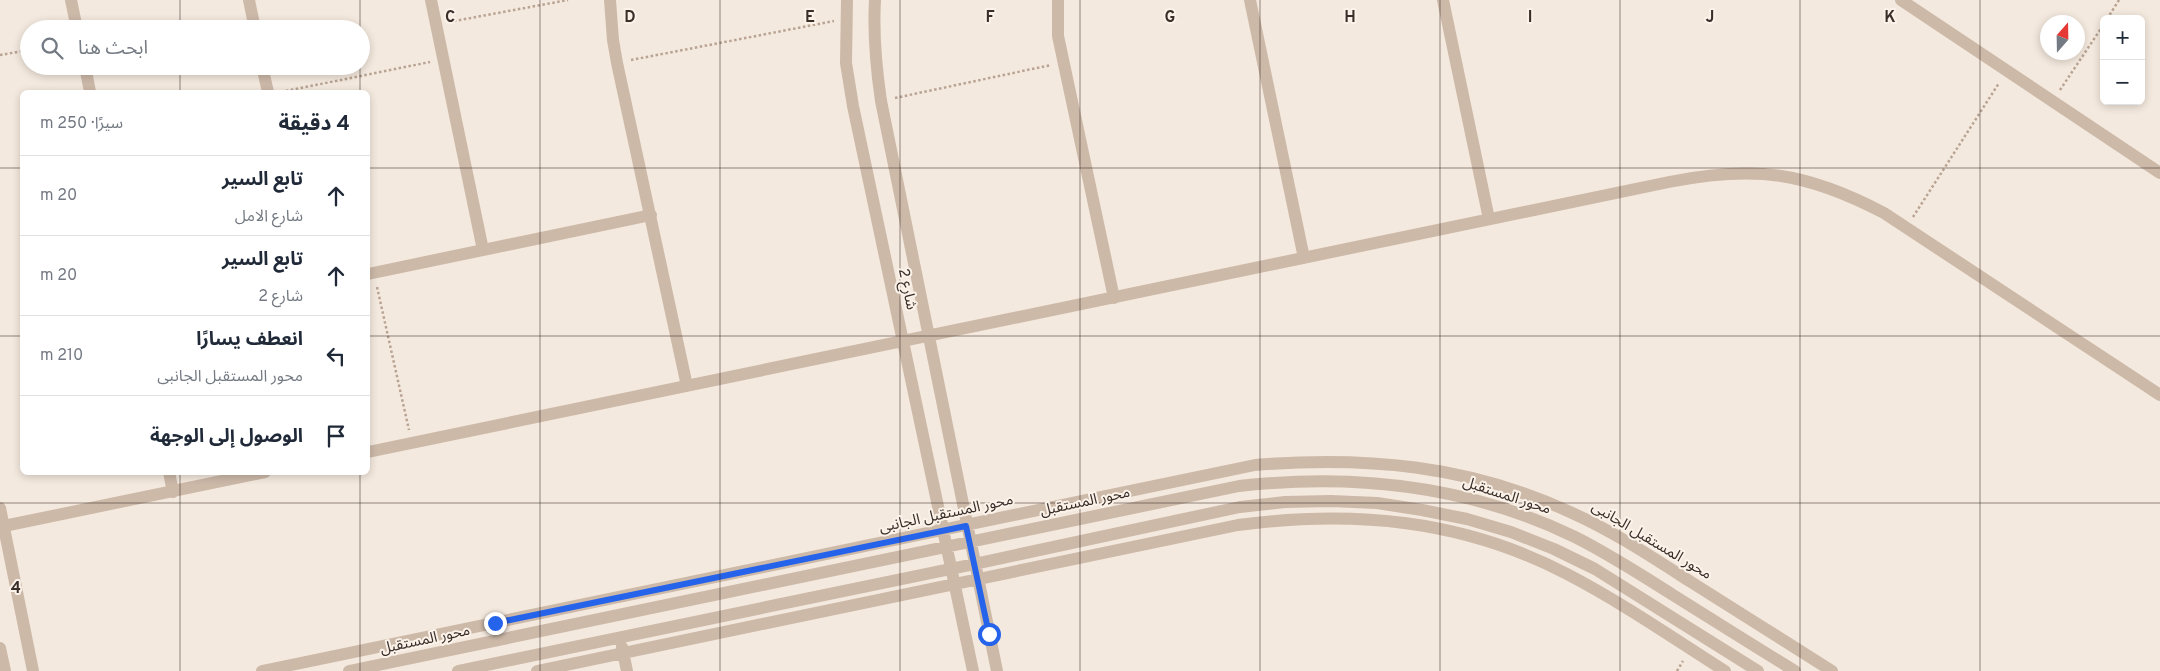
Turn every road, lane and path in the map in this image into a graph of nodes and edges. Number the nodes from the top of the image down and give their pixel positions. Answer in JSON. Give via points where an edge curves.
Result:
{"nodes":[{"id":1,"x":71,"y":0,"type":"edge"},
{"id":2,"x":249,"y":0,"type":"edge"},
{"id":3,"x":431,"y":0,"type":"edge"},
{"id":4,"x":568,"y":0,"type":"edge"},
{"id":5,"x":610,"y":0,"type":"edge"},
{"id":6,"x":846,"y":0,"type":"edge"},
{"id":7,"x":875,"y":0,"type":"edge"},
{"id":8,"x":1058,"y":0,"type":"edge"},
{"id":9,"x":1250,"y":0,"type":"edge"},
{"id":10,"x":1444,"y":0,"type":"edge"},
{"id":11,"x":1902,"y":0,"type":"edge"},
{"id":12,"x":2119,"y":0,"type":"edge"},
{"id":13,"x":2110,"y":15,"type":"edge"},
{"id":14,"x":845,"y":19,"type":"junction"},
{"id":15,"x":75,"y":20,"type":"edge"},
{"id":16,"x":253,"y":20,"type":"edge"},
{"id":17,"x":436,"y":24,"type":"junction"},
{"id":18,"x":2100,"y":30,"type":"edge"},
{"id":19,"x":20,"y":52,"type":"edge"},
{"id":20,"x":0,"y":55,"type":"edge"},
{"id":21,"x":444,"y":60,"type":"junction"},
{"id":22,"x":1064,"y":62,"type":"junction"},
{"id":23,"x":617,"y":63,"type":"junction"},
{"id":24,"x":2007,"y":71,"type":"junction"},
{"id":25,"x":370,"y":74,"type":"edge"},
{"id":26,"x":87,"y":75,"type":"edge"},
{"id":27,"x":264,"y":75,"type":"edge"},
{"id":28,"x":367,"y":75,"type":"edge"},
{"id":29,"x":90,"y":90,"type":"edge"},
{"id":30,"x":268,"y":90,"type":"edge"},
{"id":31,"x":289,"y":90,"type":"edge"},
{"id":32,"x":881,"y":101,"type":"junction"},
{"id":33,"x":2052,"y":102,"type":"junction"},
{"id":34,"x":2160,"y":173,"type":"edge"},
{"id":35,"x":651,"y":215,"type":"junction"},
{"id":36,"x":1489,"y":219,"type":"junction"},
{"id":37,"x":1906,"y":228,"type":"junction"},
{"id":38,"x":483,"y":250,"type":"junction"},
{"id":39,"x":1304,"y":258,"type":"junction"},
{"id":40,"x":370,"y":274,"type":"edge"},
{"id":41,"x":1114,"y":298,"type":"junction"},
{"id":42,"x":929,"y":337,"type":"junction"},
{"id":43,"x":903,"y":342,"type":"junction"},
{"id":44,"x":688,"y":386,"type":"junction"},
{"id":45,"x":2160,"y":395,"type":"edge"},
{"id":46,"x":412,"y":442,"type":"junction"},
{"id":47,"x":370,"y":452,"type":"edge"},
{"id":48,"x":169,"y":475,"type":"edge"},
{"id":49,"x":252,"y":475,"type":"edge"},
{"id":50,"x":172,"y":492,"type":"junction"},
{"id":51,"x":0,"y":508,"type":"edge"},
{"id":52,"x":4,"y":526,"type":"junction"},
{"id":53,"x":966,"y":526,"type":"junction"},
{"id":54,"x":942,"y":530,"type":"junction"},
{"id":55,"x":970,"y":542,"type":"junction"},
{"id":56,"x":946,"y":546,"type":"junction"},
{"id":57,"x":974,"y":564,"type":"junction"},
{"id":58,"x":951,"y":569,"type":"junction"},
{"id":59,"x":977,"y":579,"type":"junction"},
{"id":60,"x":954,"y":583,"type":"junction"},
{"id":61,"x":620,"y":637,"type":"junction"},
{"id":62,"x":0,"y":648,"type":"edge"},
{"id":63,"x":624,"y":653,"type":"junction"},
{"id":64,"x":5,"y":671,"type":"edge"},
{"id":65,"x":33,"y":671,"type":"edge"},
{"id":66,"x":262,"y":671,"type":"edge"},
{"id":67,"x":349,"y":671,"type":"edge"},
{"id":68,"x":458,"y":671,"type":"edge"},
{"id":69,"x":537,"y":671,"type":"edge"},
{"id":70,"x":628,"y":671,"type":"edge"},
{"id":71,"x":973,"y":671,"type":"edge"},
{"id":72,"x":997,"y":671,"type":"edge"},
{"id":73,"x":1725,"y":671,"type":"edge"},
{"id":74,"x":1758,"y":671,"type":"edge"},
{"id":75,"x":1795,"y":671,"type":"edge"},
{"id":76,"x":1832,"y":671,"type":"edge"}],
"edges":[{"from":1,"to":15,"type":"street"},
{"from":2,"to":16,"type":"street"},
{"from":3,"to":17,"type":"street"},
{"from":4,"to":17,"type":"path"},
{"from":5,"to":23,"type":"street"},
{"from":6,"to":14,"type":"street","name":"شارع 2"},
{"from":7,"to":32,"type":"street","name":"شارع 2","via":[[875,66]]},
{"from":8,"to":22,"type":"street","via":[[1058,36]]},
{"from":9,"to":39,"type":"street"},
{"from":10,"to":36,"type":"street"},
{"from":11,"to":24,"type":"street"},
{"from":12,"to":13,"type":"path"},
{"from":14,"to":23,"type":"path"},
{"from":14,"to":43,"type":"street","name":"شارع 2","via":[[846,63],[853,106]]},
{"from":17,"to":21,"type":"street"},
{"from":18,"to":33,"type":"path"},
{"from":19,"to":20,"type":"path"},
{"from":21,"to":25,"type":"path"},
{"from":21,"to":38,"type":"street"},
{"from":22,"to":32,"type":"path"},
{"from":22,"to":41,"type":"street"},
{"from":23,"to":35,"type":"street"},
{"from":24,"to":33,"type":"street"},
{"from":24,"to":37,"type":"path"},
{"from":26,"to":29,"type":"street"},
{"from":27,"to":30,"type":"street"},
{"from":28,"to":31,"type":"path"},
{"from":32,"to":42,"type":"street","name":"شارع 2"},
{"from":33,"to":34,"type":"street"},
{"from":35,"to":38,"type":"street"},
{"from":35,"to":44,"type":"street"},
{"from":36,"to":37,"type":"street","via":[[1705,175],[1742,172],[1816,183],[1850,196]]},
{"from":36,"to":39,"type":"street"},
{"from":37,"to":45,"type":"street"},
{"from":38,"to":40,"type":"street"},
{"from":39,"to":41,"type":"street"},
{"from":40,"to":46,"type":"path"},
{"from":41,"to":42,"type":"street"},
{"from":42,"to":43,"type":"street"},
{"from":42,"to":53,"type":"street","name":"شارع 2"},
{"from":43,"to":44,"type":"street"},
{"from":43,"to":54,"type":"street","name":"شارع 2"},
{"from":44,"to":46,"type":"street"},
{"from":46,"to":47,"type":"street"},
{"from":48,"to":50,"type":"street"},
{"from":49,"to":50,"type":"street"},
{"from":50,"to":52,"type":"street"},
{"from":51,"to":52,"type":"street"},
{"from":52,"to":65,"type":"street"},
{"from":53,"to":54,"type":"street","name":"محور المستقبل الجانبى"},
{"from":53,"to":55,"type":"street","name":"شارع 2"},
{"from":53,"to":76,"type":"street","name":"محور المستقبل الجانبى","via":[[1255,465],[1344,461],[1415,467],[1511,489],[1570,511],[1617,536]]},
{"from":54,"to":56,"type":"street","name":"شارع 2"},
{"from":54,"to":66,"type":"street","name":"محور المستقبل الجانبى"},
{"from":55,"to":56,"type":"street","name":"محور المستقبل"},
{"from":55,"to":57,"type":"street","name":"شارع 2"},
{"from":55,"to":75,"type":"street","name":"محور المستقبل","via":[[1238,486],[1324,480],[1410,486],[1494,505],[1574,537],[1612,556]]},
{"from":56,"to":58,"type":"street","name":"شارع 2"},
{"from":56,"to":67,"type":"street","name":"محور المستقبل"},
{"from":57,"to":58,"type":"street"},
{"from":57,"to":59,"type":"street","name":"شارع 2"},
{"from":57,"to":74,"type":"street","via":[[1240,506],[1331,501],[1404,507],[1467,519],[1554,549],[1595,569]]},
{"from":58,"to":60,"type":"street","name":"شارع 2"},
{"from":58,"to":61,"type":"street"},
{"from":59,"to":60,"type":"street"},
{"from":59,"to":72,"type":"street","name":"شارع 2"},
{"from":59,"to":73,"type":"street","via":[[1238,525],[1286,518],[1382,519],[1476,538],[1530,557],[1608,597]]},
{"from":60,"to":63,"type":"street"},
{"from":60,"to":71,"type":"street","name":"شارع 2"},
{"from":61,"to":63,"type":"street"},
{"from":61,"to":68,"type":"street"},
{"from":62,"to":64,"type":"street"},
{"from":63,"to":69,"type":"street"},
{"from":63,"to":70,"type":"street"}]}
